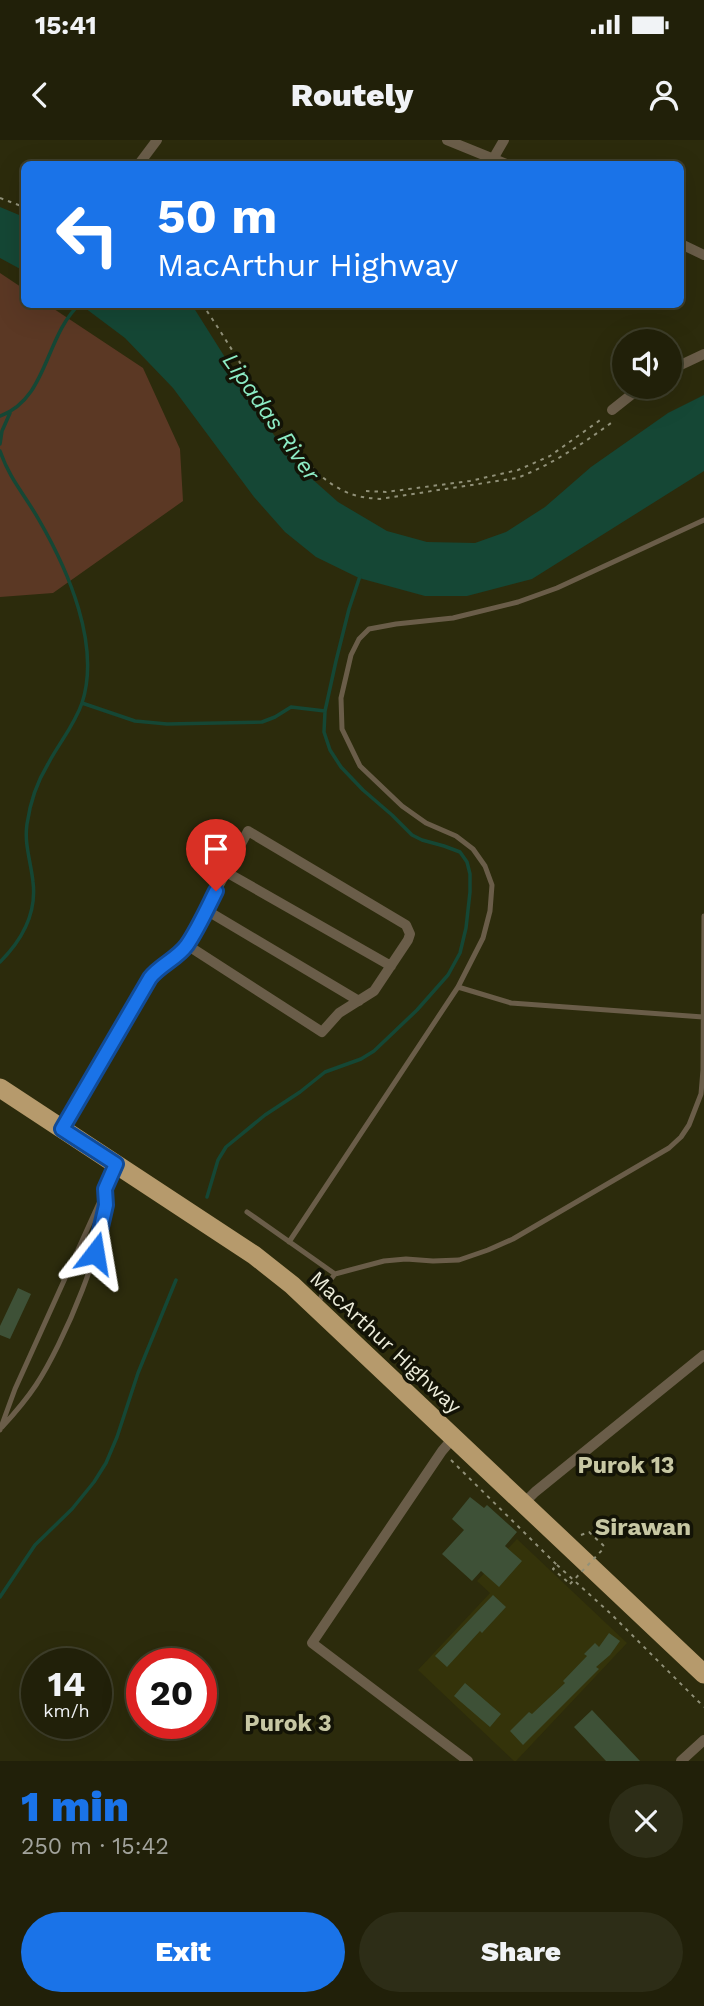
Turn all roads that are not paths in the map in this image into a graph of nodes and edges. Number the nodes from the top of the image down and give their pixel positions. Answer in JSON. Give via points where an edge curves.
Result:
{"nodes":[{"id":1,"x":158,"y":140,"type":"edge"},
{"id":2,"x":447,"y":140,"type":"edge"},
{"id":3,"x":504,"y":140,"type":"edge"},
{"id":4,"x":493,"y":159,"type":"junction"},
{"id":5,"x":141,"y":161,"type":"edge"},
{"id":6,"x":498,"y":161,"type":"edge"},
{"id":7,"x":684,"y":245,"type":"edge"},
{"id":8,"x":704,"y":255,"type":"edge"},
{"id":9,"x":704,"y":355,"type":"edge"},
{"id":10,"x":682,"y":365,"type":"edge"},
{"id":11,"x":629,"y":399,"type":"edge"},
{"id":12,"x":615,"y":414,"type":"road end"},
{"id":13,"x":704,"y":520,"type":"edge"},
{"id":14,"x":226,"y":872,"type":"junction"},
{"id":15,"x":206,"y":911,"type":"junction"},
{"id":16,"x":704,"y":916,"type":"edge"},
{"id":17,"x":187,"y":945,"type":"junction"},
{"id":18,"x":391,"y":966,"type":"junction"},
{"id":19,"x":458,"y":987,"type":"junction"},
{"id":20,"x":359,"y":1001,"type":"junction"},
{"id":21,"x":703,"y":1017,"type":"edge"},
{"id":22,"x":0,"y":1088,"type":"edge"},
{"id":23,"x":62,"y":1129,"type":"junction"},
{"id":24,"x":116,"y":1164,"type":"junction"},
{"id":25,"x":105,"y":1189,"type":"junction"},
{"id":26,"x":247,"y":1212,"type":"dead end"},
{"id":27,"x":289,"y":1242,"type":"junction"},
{"id":28,"x":335,"y":1274,"type":"junction"},
{"id":29,"x":317,"y":1307,"type":"junction"},
{"id":30,"x":704,"y":1354,"type":"edge"},
{"id":31,"x":0,"y":1430,"type":"edge"},
{"id":32,"x":448,"y":1444,"type":"junction"},
{"id":33,"x":523,"y":1504,"type":"junction"},
{"id":34,"x":704,"y":1674,"type":"edge"},
{"id":35,"x":704,"y":1740,"type":"edge"},
{"id":36,"x":468,"y":1761,"type":"edge"},
{"id":37,"x":681,"y":1761,"type":"edge"}],
"edges":[{"from":1,"to":5,"type":"street"},
{"from":2,"to":4,"type":"street"},
{"from":3,"to":4,"type":"street"},
{"from":4,"to":6,"type":"street"},
{"from":7,"to":8,"type":"street"},
{"from":9,"to":10,"type":"street"},
{"from":11,"to":12,"type":"street"},
{"from":13,"to":19,"type":"lane","via":[[519,602],[453,618],[369,629],[359,639],[341,698],[342,729],[360,765],[402,806],[473,849],[492,885],[483,938]]},
{"from":14,"to":15,"type":"street"},
{"from":14,"to":18,"type":"street"},
{"from":14,"to":18,"type":"street","via":[[248,831],[406,925],[408,940]]},
{"from":15,"to":17,"type":"street"},
{"from":15,"to":20,"type":"street"},
{"from":16,"to":21,"type":"lane"},
{"from":17,"to":20,"type":"street","via":[[322,1032],[339,1013]]},
{"from":17,"to":23,"type":"street","via":[[150,978]]},
{"from":18,"to":20,"type":"street","via":[[374,990]]},
{"from":19,"to":21,"type":"lane","via":[[511,1003]]},
{"from":19,"to":27,"type":"lane"},
{"from":21,"to":28,"type":"lane","via":[[701,1094],[689,1125],[669,1148],[488,1250],[459,1260],[384,1261]]},
{"from":22,"to":23,"type":"highway","name":"MacArthur Highway"},
{"from":23,"to":24,"type":"highway","name":"MacArthur Highway"},
{"from":24,"to":25,"type":"lane"},
{"from":24,"to":29,"type":"highway","name":"MacArthur Highway","via":[[254,1255]]},
{"from":25,"to":31,"type":"lane"},
{"from":25,"to":31,"type":"lane","via":[[98,1243],[69,1321],[37,1384]]},
{"from":26,"to":27,"type":"lane"},
{"from":27,"to":28,"type":"lane"},
{"from":28,"to":29,"type":"lane"},
{"from":29,"to":32,"type":"highway","name":"MacArthur Highway"},
{"from":30,"to":33,"type":"street"},
{"from":32,"to":33,"type":"highway","name":"MacArthur Highway"},
{"from":32,"to":36,"type":"street","via":[[312,1643]]},
{"from":33,"to":34,"type":"highway","name":"MacArthur Highway"},
{"from":35,"to":37,"type":"street"}]}
